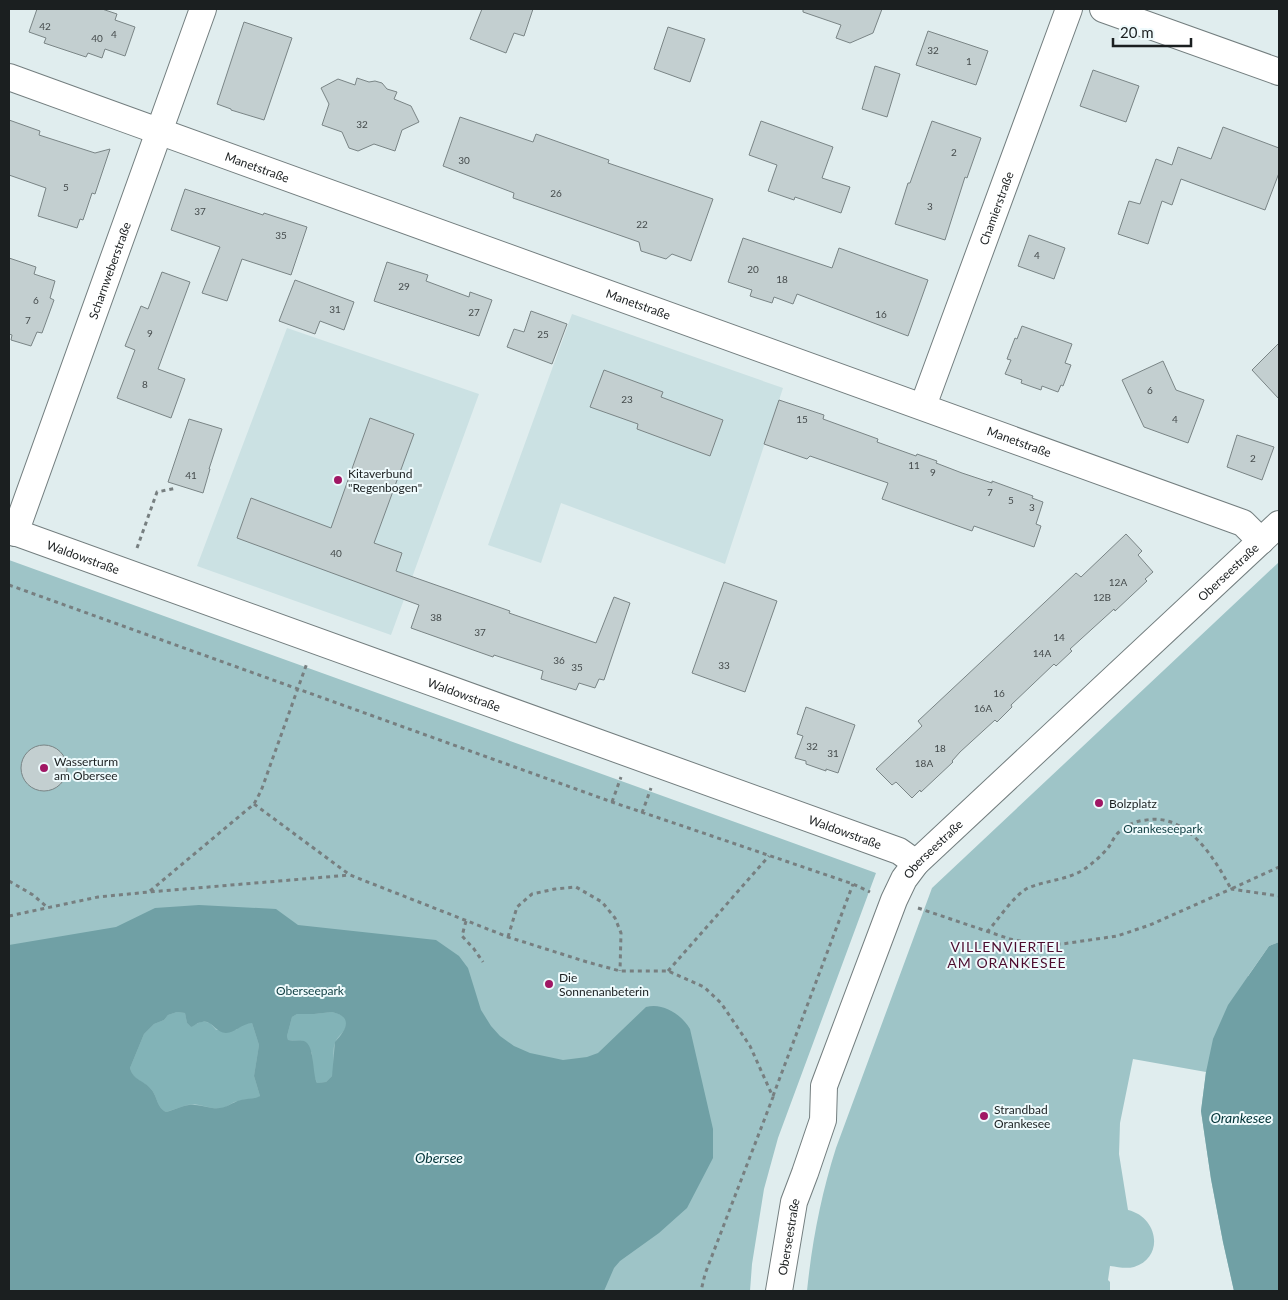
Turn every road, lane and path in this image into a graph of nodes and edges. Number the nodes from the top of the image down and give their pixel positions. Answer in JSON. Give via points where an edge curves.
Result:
{"nodes":[{"id":1,"x":203,"y":9,"type":"edge"},
{"id":2,"x":1069,"y":9,"type":"edge"},
{"id":3,"x":1104,"y":9,"type":"edge"},
{"id":4,"x":1279,"y":72,"type":"edge"},
{"id":5,"x":9,"y":77,"type":"edge"},
{"id":6,"x":160,"y":132,"type":"junction"},
{"id":7,"x":923,"y":406,"type":"junction"},
{"id":8,"x":177,"y":488,"type":"dead end"},
{"id":9,"x":12,"y":532,"type":"edge"},
{"id":10,"x":1270,"y":532,"type":"edge"},
{"id":11,"x":136,"y":551,"type":"dead end"},
{"id":12,"x":9,"y":585,"type":"edge"},
{"id":13,"x":304,"y":670,"type":"dead end"},
{"id":14,"x":297,"y":688,"type":"junction"},
{"id":15,"x":621,"y":777,"type":"dead end"},
{"id":16,"x":651,"y":788,"type":"dead end"},
{"id":17,"x":612,"y":802,"type":"junction"},
{"id":18,"x":254,"y":804,"type":"junction"},
{"id":19,"x":642,"y":813,"type":"junction"},
{"id":20,"x":769,"y":856,"type":"junction"},
{"id":21,"x":916,"y":863,"type":"junction"},
{"id":22,"x":1279,"y":867,"type":"edge"},
{"id":23,"x":350,"y":875,"type":"junction"},
{"id":24,"x":9,"y":882,"type":"edge"},
{"id":25,"x":852,"y":884,"type":"junction"},
{"id":26,"x":860,"y":889,"type":"dead end"},
{"id":27,"x":1232,"y":889,"type":"junction"},
{"id":28,"x":149,"y":892,"type":"junction"},
{"id":29,"x":1279,"y":896,"type":"edge"},
{"id":30,"x":48,"y":908,"type":"junction"},
{"id":31,"x":917,"y":908,"type":"dead end"},
{"id":32,"x":9,"y":916,"type":"edge"},
{"id":33,"x":466,"y":920,"type":"junction"},
{"id":34,"x":986,"y":932,"type":"junction"},
{"id":35,"x":508,"y":937,"type":"junction"},
{"id":36,"x":482,"y":962,"type":"dead end"},
{"id":37,"x":620,"y":971,"type":"junction"},
{"id":38,"x":668,"y":972,"type":"junction"},
{"id":39,"x":773,"y":1097,"type":"junction"},
{"id":40,"x":701,"y":1291,"type":"edge"},
{"id":41,"x":779,"y":1291,"type":"edge"}],
"edges":[{"from":1,"to":6,"type":"street","name":"Scharnweberstraße"},
{"from":2,"to":7,"type":"street","name":"Chamierstraße"},
{"from":3,"to":4,"type":"street"},
{"from":5,"to":6,"type":"street","name":"Manetstraße"},
{"from":6,"to":7,"type":"street","name":"Manetstraße"},
{"from":6,"to":9,"type":"street","name":"Scharnweberstraße"},
{"from":7,"to":10,"type":"street","name":"Manetstraße"},
{"from":8,"to":11,"type":"path","via":[[157,492]]},
{"from":9,"to":21,"type":"street","name":"Waldowstraße","via":[[899,851]]},
{"from":10,"to":21,"type":"street","name":"Oberseestraße"},
{"from":12,"to":14,"type":"path"},
{"from":13,"to":14,"type":"path"},
{"from":14,"to":17,"type":"path"},
{"from":14,"to":18,"type":"path"},
{"from":15,"to":17,"type":"path"},
{"from":16,"to":19,"type":"path"},
{"from":17,"to":19,"type":"path"},
{"from":18,"to":23,"type":"path"},
{"from":18,"to":28,"type":"path"},
{"from":19,"to":20,"type":"path"},
{"from":20,"to":25,"type":"path"},
{"from":20,"to":38,"type":"path"},
{"from":21,"to":41,"type":"street","name":"Oberseestraße","via":[[894,900],[824,1086],[823,1120],[794,1202]]},
{"from":22,"to":27,"type":"path"},
{"from":23,"to":28,"type":"path"},
{"from":23,"to":33,"type":"path"},
{"from":24,"to":30,"type":"path"},
{"from":25,"to":26,"type":"path"},
{"from":25,"to":39,"type":"path"},
{"from":27,"to":29,"type":"path"},
{"from":27,"to":34,"type":"path","via":[[1150,925],[1091,941],[1034,944]]},
{"from":27,"to":34,"type":"path","via":[[1206,848],[1177,823],[1155,818],[1134,821],[1118,833],[1108,848],[1085,869],[1067,878],[1027,889]]},
{"from":28,"to":30,"type":"path","via":[[98,897]]},
{"from":30,"to":32,"type":"path"},
{"from":31,"to":34,"type":"path"},
{"from":33,"to":35,"type":"path"},
{"from":33,"to":36,"type":"path","via":[[462,936]]},
{"from":35,"to":37,"type":"path"},
{"from":35,"to":37,"type":"path","via":[[516,907],[532,894],[576,887],[602,902],[615,918],[621,933]]},
{"from":37,"to":38,"type":"path"},
{"from":38,"to":39,"type":"path","via":[[704,987],[721,1003],[750,1046]]},
{"from":39,"to":40,"type":"path"}]}
